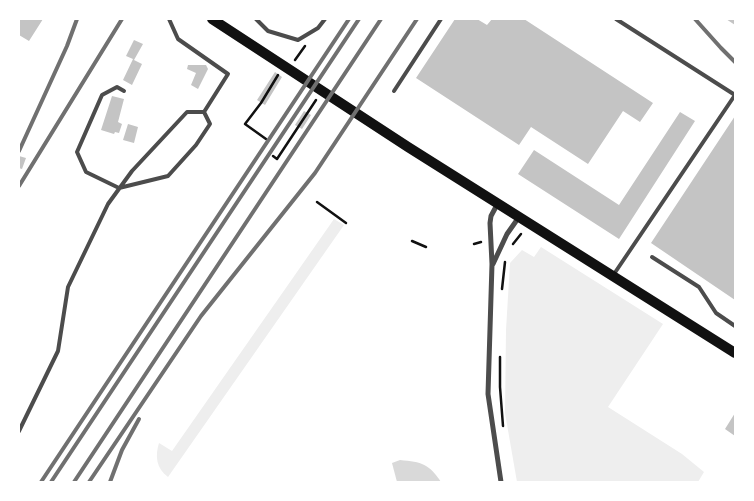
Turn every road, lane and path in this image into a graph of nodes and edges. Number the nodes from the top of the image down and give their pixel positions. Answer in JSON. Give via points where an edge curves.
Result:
{"nodes":[{"id":1,"x":169,"y":19,"type":"edge"},
{"id":2,"x":212,"y":19,"type":"edge"},
{"id":3,"x":256,"y":19,"type":"edge"},
{"id":4,"x":325,"y":19,"type":"edge"},
{"id":5,"x":441,"y":19,"type":"edge"},
{"id":6,"x":616,"y":19,"type":"edge"},
{"id":7,"x":278,"y":74,"type":"dead end"},
{"id":8,"x":124,"y":91,"type":"dead end"},
{"id":9,"x":394,"y":91,"type":"dead end"},
{"id":10,"x":735,"y":94,"type":"edge"},
{"id":11,"x":316,"y":99,"type":"dead end"},
{"id":12,"x":204,"y":112,"type":"junction"},
{"id":13,"x":266,"y":139,"type":"dead end"},
{"id":14,"x":273,"y":156,"type":"dead end"},
{"id":15,"x":119,"y":188,"type":"junction"},
{"id":16,"x":317,"y":202,"type":"dead end"},
{"id":17,"x":498,"y":203,"type":"junction"},
{"id":18,"x":520,"y":217,"type":"junction"},
{"id":19,"x":346,"y":223,"type":"dead end"},
{"id":20,"x":521,"y":234,"type":"dead end"},
{"id":21,"x":412,"y":241,"type":"dead end"},
{"id":22,"x":481,"y":242,"type":"dead end"},
{"id":23,"x":474,"y":244,"type":"dead end"},
{"id":24,"x":426,"y":247,"type":"dead end"},
{"id":25,"x":509,"y":249,"type":"dead end"},
{"id":26,"x":652,"y":257,"type":"dead end"},
{"id":27,"x":505,"y":258,"type":"dead end"},
{"id":28,"x":492,"y":264,"type":"junction"},
{"id":29,"x":612,"y":275,"type":"junction"},
{"id":30,"x":501,"y":296,"type":"dead end"},
{"id":31,"x":735,"y":326,"type":"edge"},
{"id":32,"x":500,"y":351,"type":"dead end"},
{"id":33,"x":735,"y":353,"type":"edge"},
{"id":34,"x":19,"y":431,"type":"edge"},
{"id":35,"x":504,"y":431,"type":"dead end"},
{"id":36,"x":501,"y":482,"type":"edge"}],
"edges":[{"from":1,"to":12,"type":"lane","via":[[178,39],[228,74]]},
{"from":2,"to":17,"type":"main road"},
{"from":3,"to":4,"type":"lane","via":[[268,31],[298,40],[318,28]]},
{"from":5,"to":9,"type":"lane"},
{"from":6,"to":10,"type":"lane"},
{"from":7,"to":13,"type":"path","via":[[245,124]]},
{"from":8,"to":15,"type":"lane","via":[[117,88],[102,95],[77,152],[86,172]]},
{"from":10,"to":29,"type":"lane"},
{"from":11,"to":14,"type":"path","via":[[277,159]]},
{"from":12,"to":15,"type":"lane","via":[[187,112]]},
{"from":12,"to":15,"type":"lane","via":[[210,124],[196,146],[168,176]]},
{"from":15,"to":34,"type":"lane","via":[[68,287],[58,351]]},
{"from":16,"to":19,"type":"path"},
{"from":17,"to":18,"type":"main road"},
{"from":17,"to":28,"type":"street","via":[[491,216]]},
{"from":18,"to":28,"type":"street"},
{"from":18,"to":29,"type":"main road"},
{"from":20,"to":25,"type":"path"},
{"from":21,"to":24,"type":"path"},
{"from":22,"to":23,"type":"path"},
{"from":26,"to":31,"type":"lane","via":[[699,287],[716,313]]},
{"from":27,"to":30,"type":"path"},
{"from":28,"to":36,"type":"street","via":[[488,394]]},
{"from":29,"to":33,"type":"main road"},
{"from":32,"to":35,"type":"path"}]}
